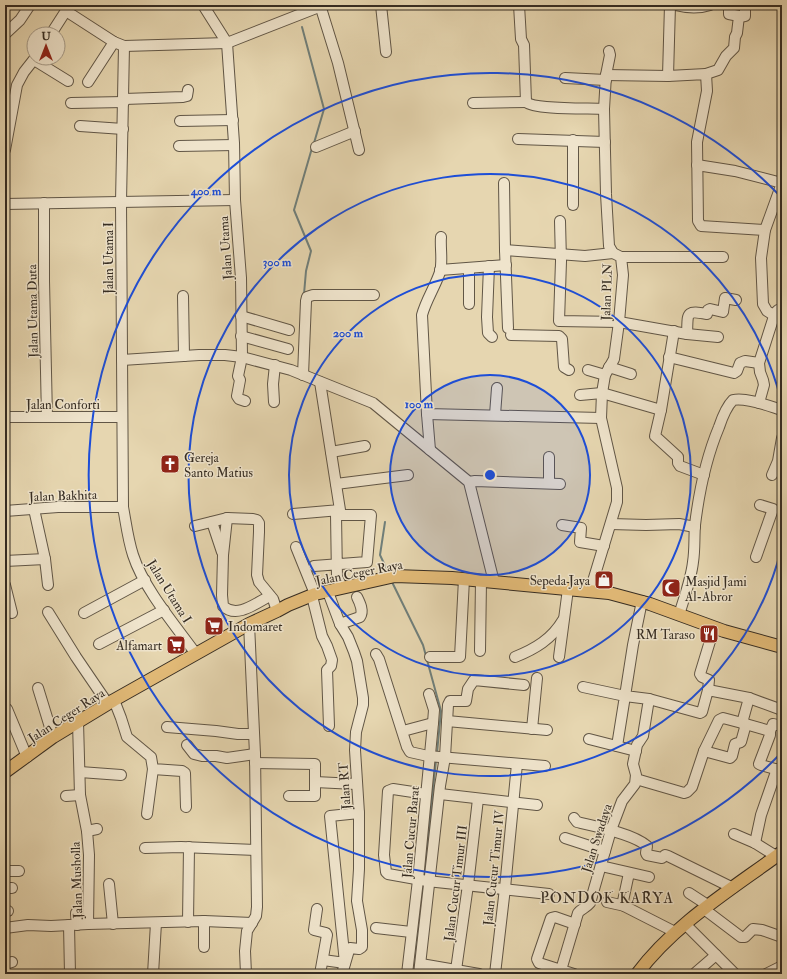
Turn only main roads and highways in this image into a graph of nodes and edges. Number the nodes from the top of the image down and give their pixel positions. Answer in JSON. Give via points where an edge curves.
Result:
{"nodes":[{"id":1,"x":782,"y":647,"type":"edge"},
{"id":2,"x":5,"y":772,"type":"edge"},
{"id":3,"x":779,"y":854,"type":"edge"},
{"id":4,"x":637,"y":974,"type":"edge"}],
"edges":[{"from":1,"to":2,"type":"main road","name":"Jalan Ceger Raya","via":[[714,628],[621,595],[464,579],[416,576],[390,578],[342,587],[313,596],[249,624],[53,737]]},
{"from":3,"to":4,"type":"main road","via":[[675,932]]}]}
